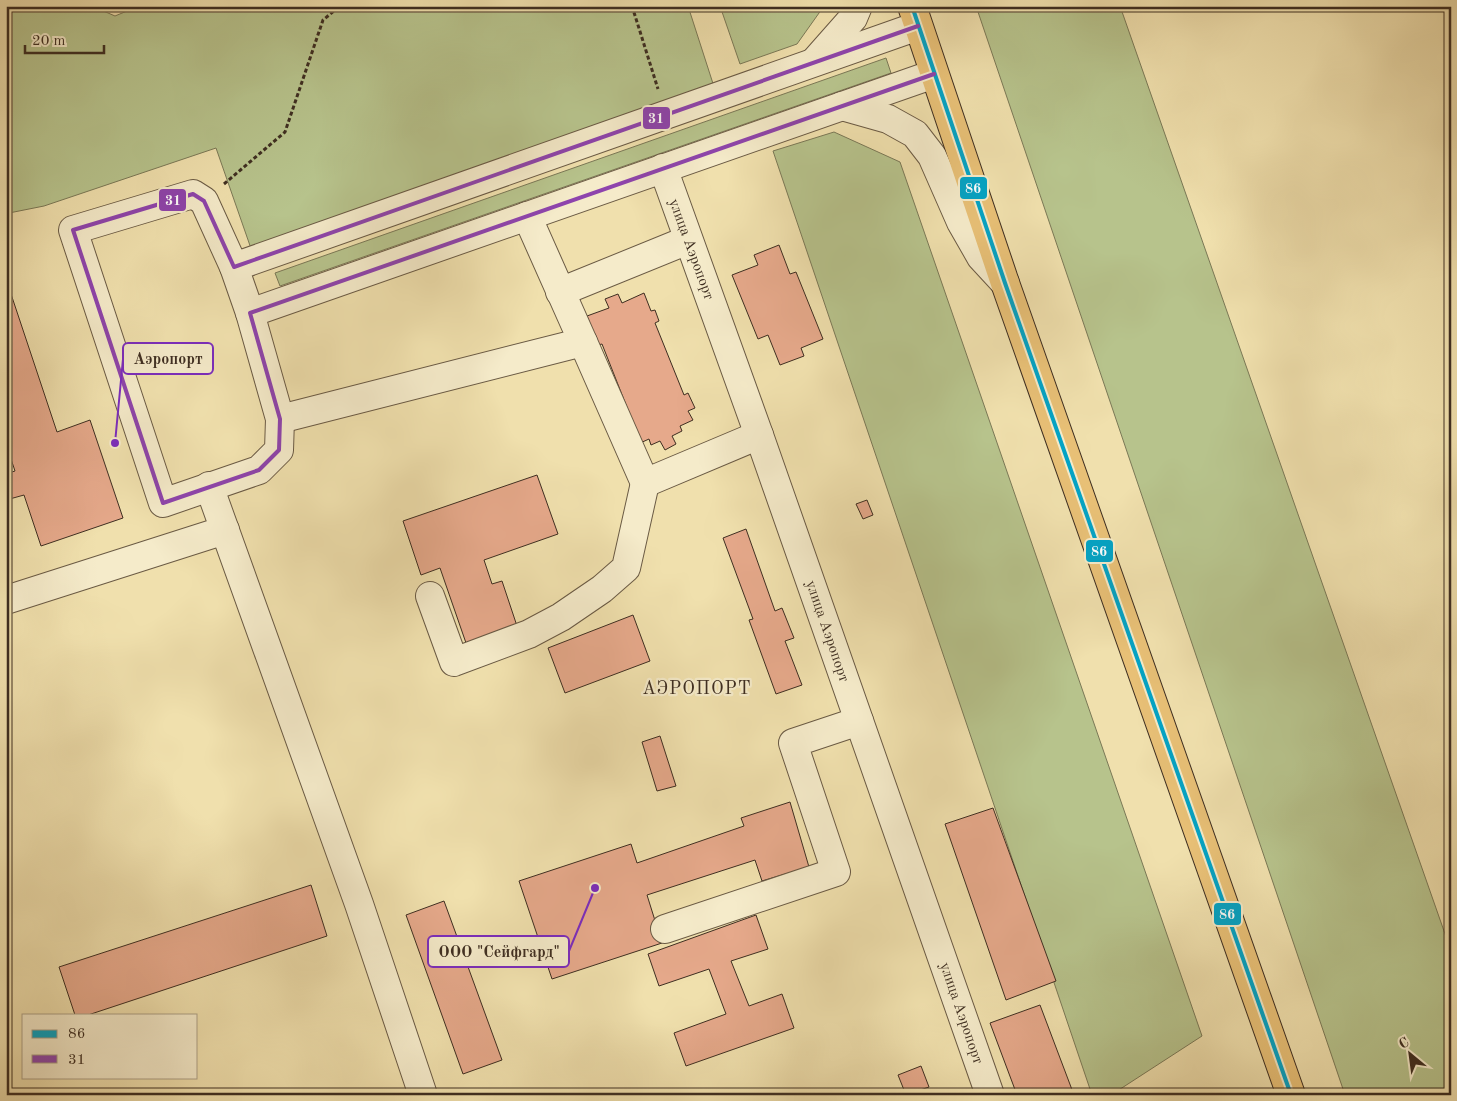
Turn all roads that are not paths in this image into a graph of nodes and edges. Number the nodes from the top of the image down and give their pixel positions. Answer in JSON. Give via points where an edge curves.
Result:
{"nodes":[{"id":1,"x":858,"y":6,"type":"edge"},
{"id":2,"x":915,"y":16,"type":"edge"},
{"id":3,"x":814,"y":62,"type":"junction"},
{"id":4,"x":934,"y":74,"type":"junction"},
{"id":5,"x":842,"y":106,"type":"junction"},
{"id":6,"x":662,"y":168,"type":"junction"},
{"id":7,"x":527,"y":216,"type":"junction"},
{"id":8,"x":688,"y":240,"type":"junction"},
{"id":9,"x":234,"y":267,"type":"junction"},
{"id":10,"x":1005,"y":283,"type":"junction"},
{"id":11,"x":560,"y":292,"type":"junction"},
{"id":12,"x":250,"y":313,"type":"junction"},
{"id":13,"x":582,"y":342,"type":"junction"},
{"id":14,"x":280,"y":419,"type":"junction"},
{"id":15,"x":759,"y":435,"type":"junction"},
{"id":16,"x":645,"y":483,"type":"junction"},
{"id":17,"x":209,"y":486,"type":"junction"},
{"id":18,"x":225,"y":530,"type":"junction"},
{"id":19,"x":430,"y":596,"type":"dead end"},
{"id":20,"x":6,"y":600,"type":"edge"},
{"id":21,"x":859,"y":721,"type":"junction"},
{"id":22,"x":665,"y":929,"type":"dead end"},
{"id":23,"x":1286,"y":1094,"type":"edge"},
{"id":24,"x":423,"y":1095,"type":"edge"},
{"id":25,"x":990,"y":1095,"type":"edge"}],
"edges":[{"from":1,"to":3,"type":"street","via":[[853,18]]},
{"from":2,"to":3,"type":"street"},
{"from":2,"to":4,"type":"main road"},
{"from":3,"to":9,"type":"street"},
{"from":4,"to":5,"type":"street"},
{"from":4,"to":10,"type":"main road"},
{"from":5,"to":6,"type":"street"},
{"from":5,"to":10,"type":"street","via":[[888,119],[915,134],[932,156],[980,257]]},
{"from":6,"to":7,"type":"street"},
{"from":6,"to":8,"type":"street","name":"улица Аэропорт"},
{"from":7,"to":11,"type":"street"},
{"from":7,"to":12,"type":"street"},
{"from":8,"to":11,"type":"street"},
{"from":8,"to":15,"type":"street","name":"улица Аэропорт"},
{"from":9,"to":12,"type":"street"},
{"from":9,"to":17,"type":"street","via":[[204,201],[193,194],[72,230],[162,503]]},
{"from":10,"to":23,"type":"main road"},
{"from":11,"to":13,"type":"street"},
{"from":12,"to":14,"type":"street"},
{"from":13,"to":14,"type":"street"},
{"from":13,"to":16,"type":"street"},
{"from":14,"to":17,"type":"street","via":[[279,450],[259,470]]},
{"from":15,"to":16,"type":"street"},
{"from":15,"to":21,"type":"street","name":"улица Аэропорт"},
{"from":16,"to":19,"type":"street","via":[[626,568],[561,617],[529,634],[454,662]]},
{"from":17,"to":18,"type":"street"},
{"from":18,"to":20,"type":"street"},
{"from":18,"to":24,"type":"street","via":[[359,904]]},
{"from":21,"to":22,"type":"street","via":[[793,743],[836,872]]},
{"from":21,"to":25,"type":"street","name":"улица Аэропорт"}]}
